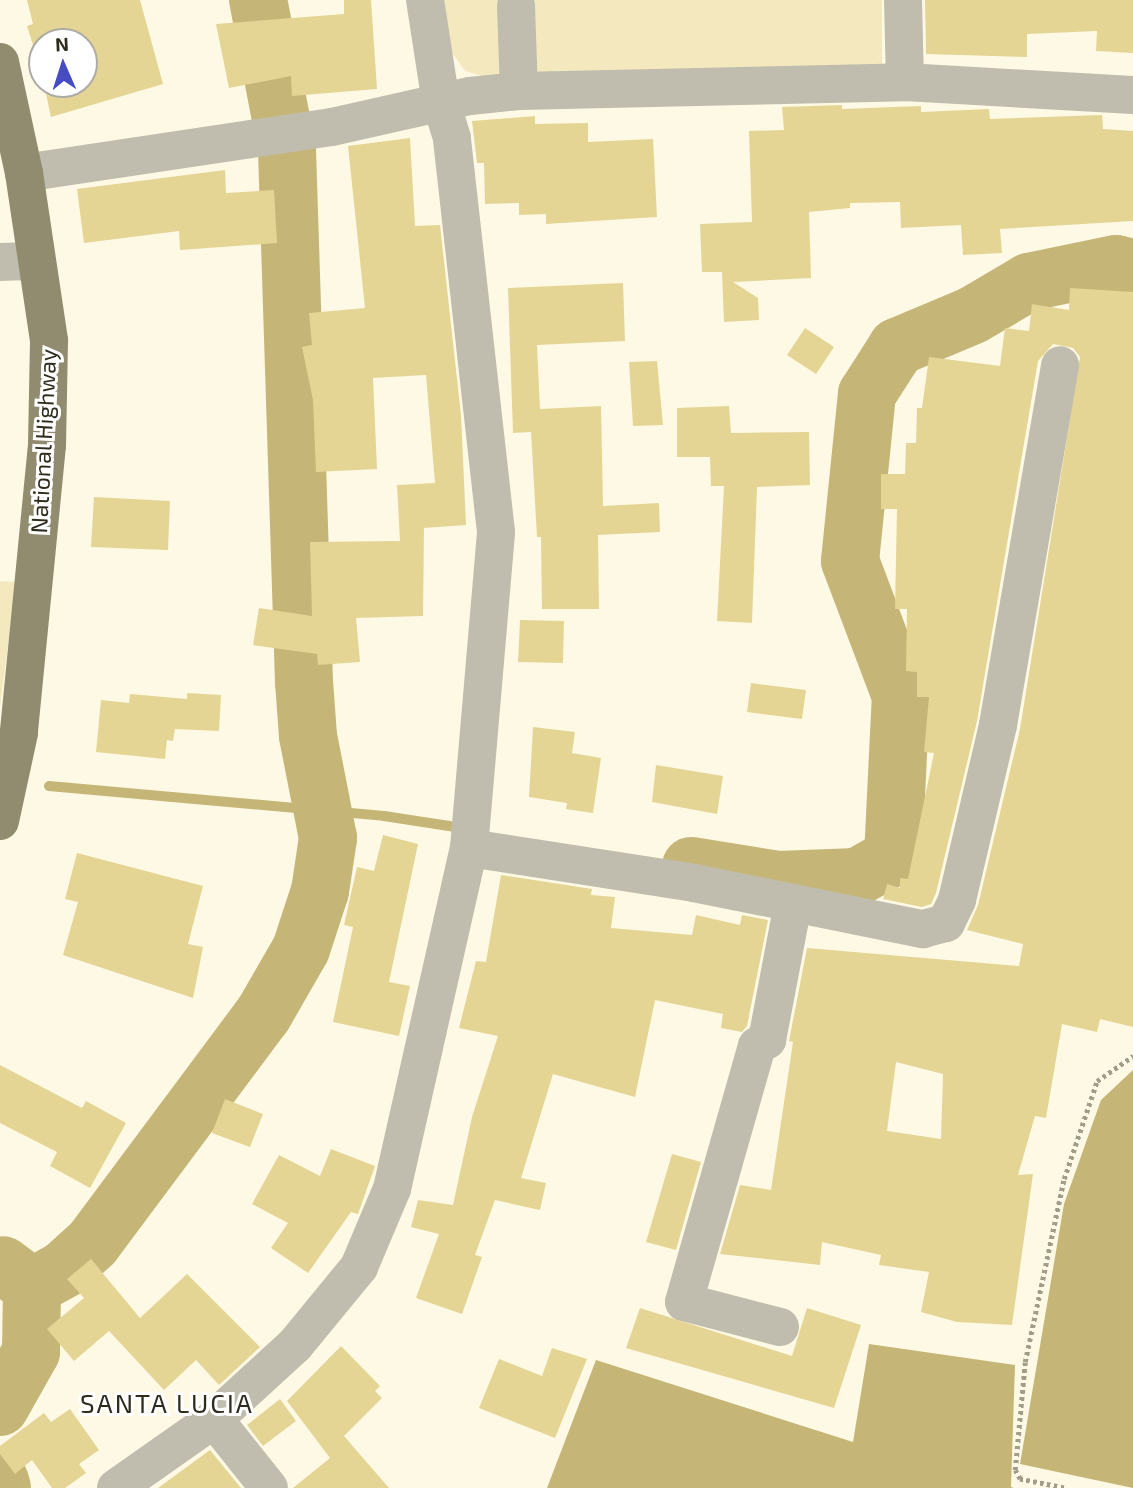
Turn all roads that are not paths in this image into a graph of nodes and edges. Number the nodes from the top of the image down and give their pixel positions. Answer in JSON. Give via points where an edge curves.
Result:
{"nodes":[{"id":1,"x":425,"y":0,"type":"edge"},
{"id":2,"x":903,"y":0,"type":"edge"},
{"id":3,"x":516,"y":6,"type":"dead end"},
{"id":4,"x":0,"y":62,"type":"edge"},
{"id":5,"x":905,"y":82,"type":"junction"},
{"id":6,"x":519,"y":91,"type":"junction"},
{"id":7,"x":1133,"y":95,"type":"edge"},
{"id":8,"x":441,"y":103,"type":"junction"},
{"id":9,"x":24,"y":173,"type":"junction"},
{"id":10,"x":18,"y":261,"type":"edge"},
{"id":11,"x":1060,"y":365,"type":"dead end"},
{"id":12,"x":0,"y":821,"type":"edge"},
{"id":13,"x":471,"y":832,"type":"junction"},
{"id":14,"x":793,"y":904,"type":"junction"},
{"id":15,"x":780,"y":1327,"type":"dead end"},
{"id":16,"x":214,"y":1419,"type":"junction"},
{"id":17,"x":117,"y":1488,"type":"edge"},
{"id":18,"x":269,"y":1488,"type":"edge"}],
"edges":[{"from":1,"to":8,"type":"street"},
{"from":2,"to":5,"type":"street"},
{"from":3,"to":6,"type":"street"},
{"from":4,"to":9,"type":"main road","name":"National Highway"},
{"from":5,"to":6,"type":"street"},
{"from":5,"to":7,"type":"street"},
{"from":6,"to":8,"type":"street"},
{"from":8,"to":9,"type":"street","via":[[332,127]]},
{"from":8,"to":13,"type":"street","via":[[452,138],[496,532]]},
{"from":9,"to":10,"type":"main road","name":"National Highway"},
{"from":10,"to":12,"type":"main road","name":"National Highway","via":[[49,341],[47,445],[19,733]]},
{"from":11,"to":14,"type":"street","via":[[998,725],[957,900],[946,923],[923,929]]},
{"from":13,"to":14,"type":"street","via":[[586,863]]},
{"from":13,"to":16,"type":"street","via":[[392,1189],[359,1266],[295,1345]]},
{"from":14,"to":15,"type":"street","via":[[767,1040],[757,1046],[684,1301]]},
{"from":16,"to":17,"type":"street"},
{"from":16,"to":18,"type":"street"}]}
